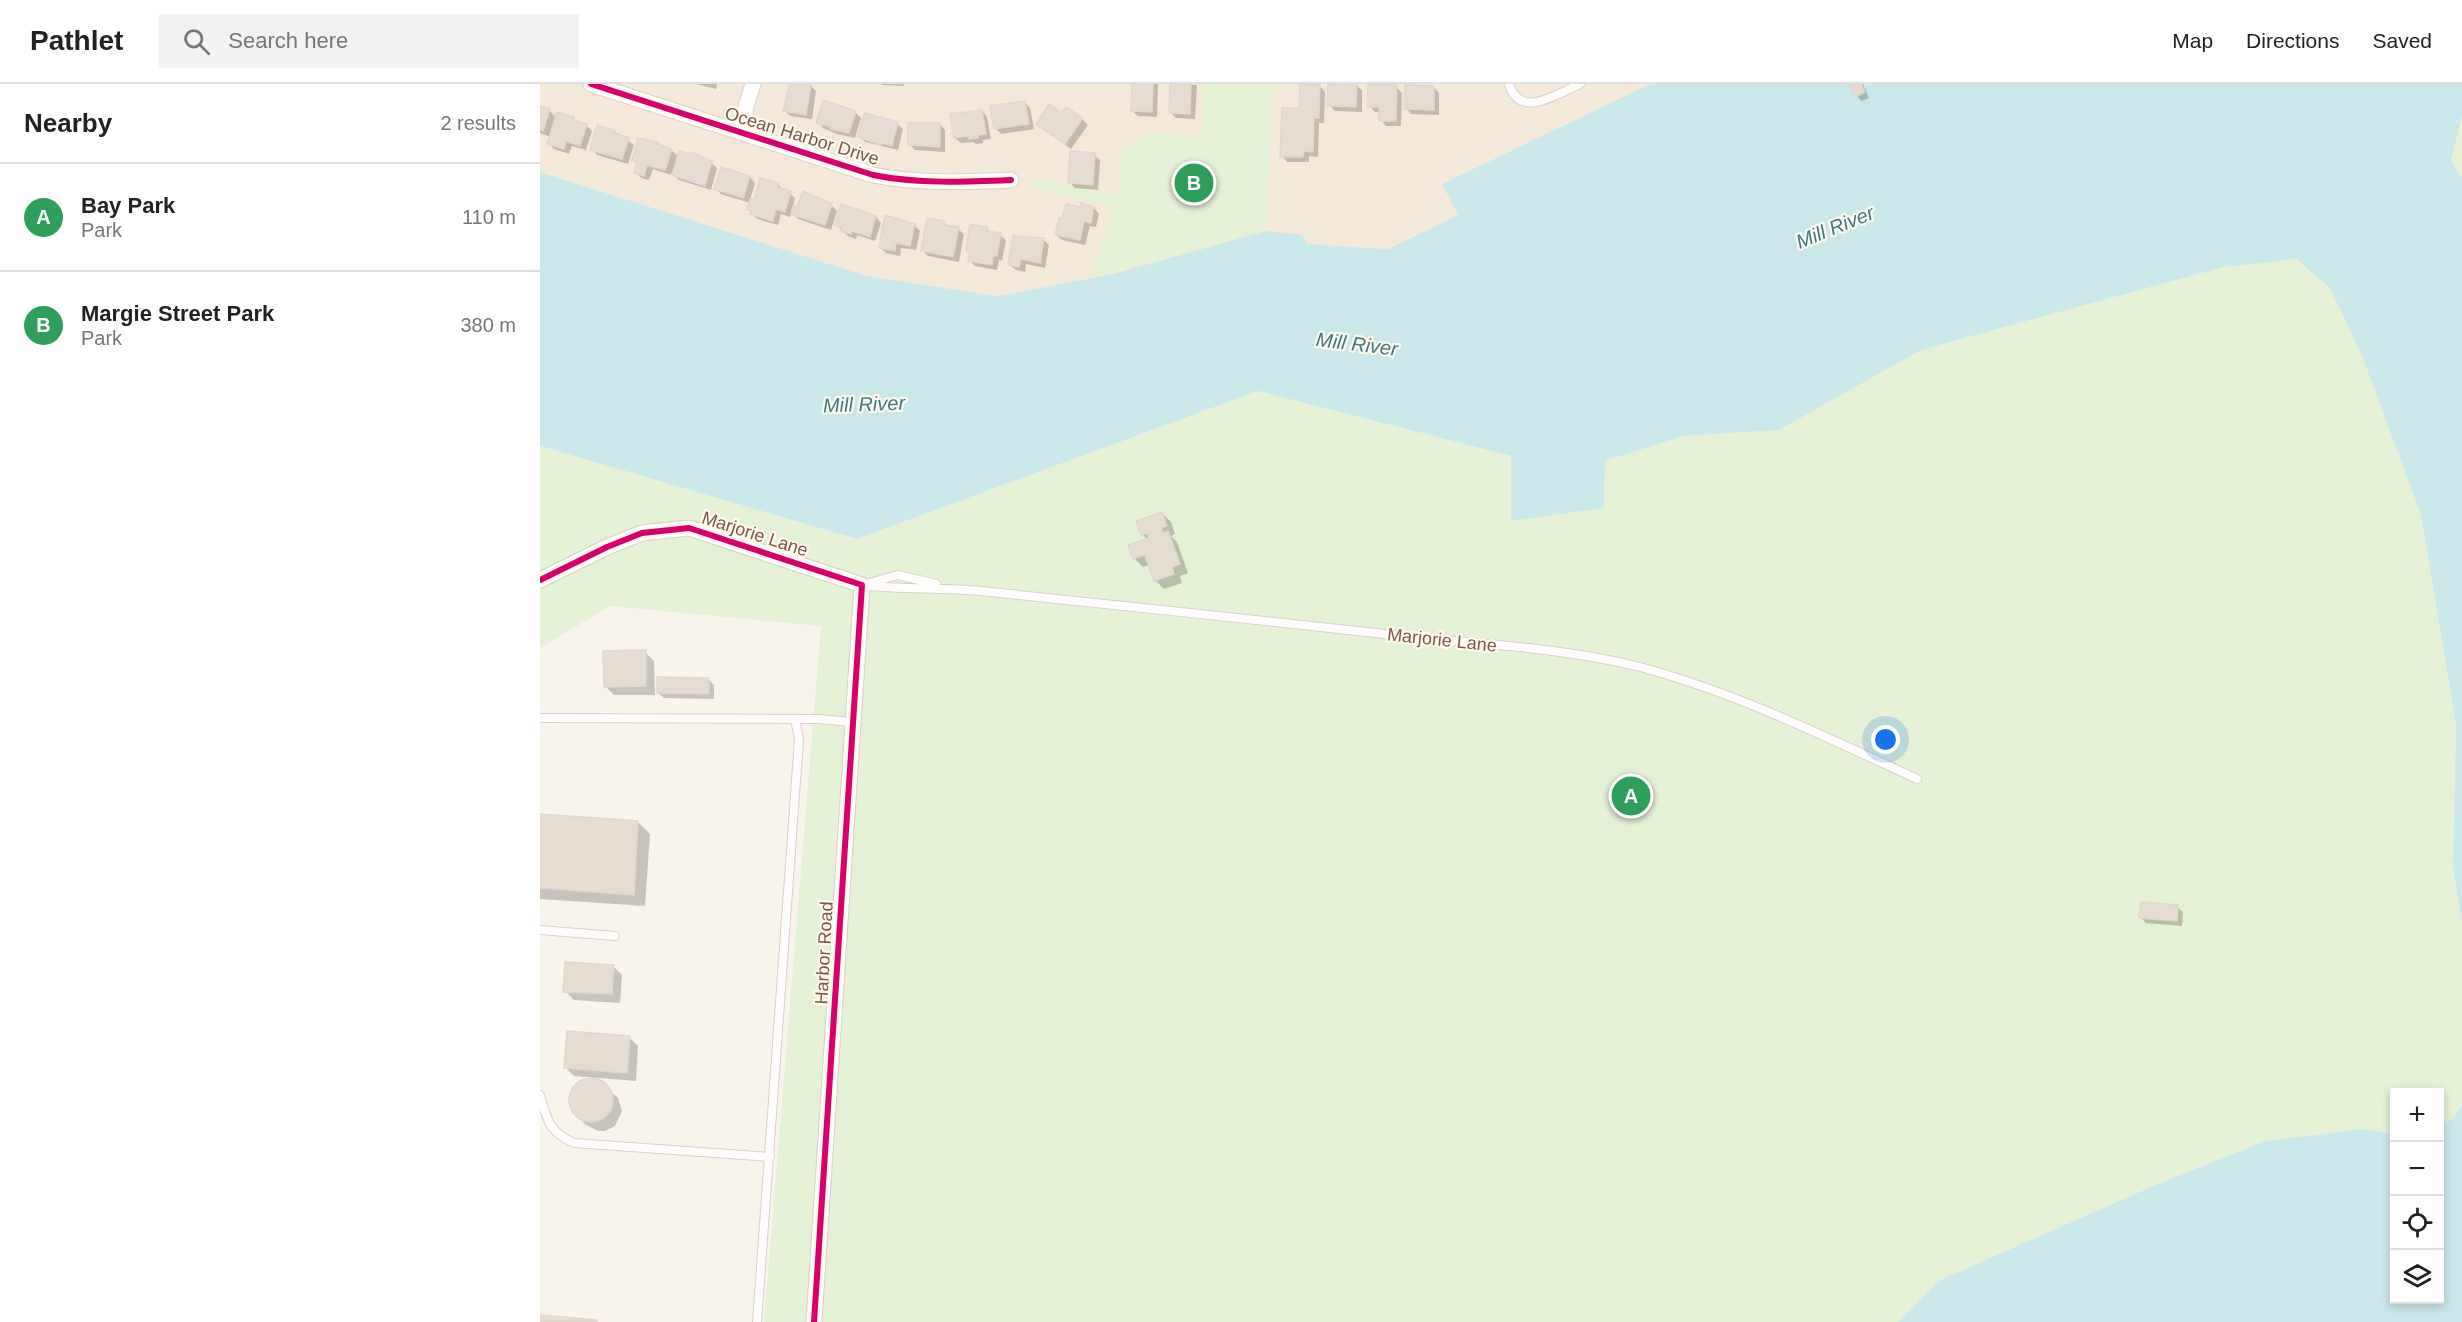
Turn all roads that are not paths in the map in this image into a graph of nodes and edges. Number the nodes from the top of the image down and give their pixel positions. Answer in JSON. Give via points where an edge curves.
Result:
{"nodes":[{"id":1,"x":591,"y":84,"type":"edge"},
{"id":2,"x":753,"y":84,"type":"edge"},
{"id":3,"x":1509,"y":84,"type":"edge"},
{"id":4,"x":1580,"y":84,"type":"edge"},
{"id":5,"x":742,"y":133,"type":"junction"},
{"id":6,"x":1011,"y":180,"type":"dead end"},
{"id":7,"x":540,"y":580,"type":"edge"},
{"id":8,"x":862,"y":585,"type":"junction"},
{"id":9,"x":946,"y":587,"type":"junction"},
{"id":10,"x":540,"y":718,"type":"edge"},
{"id":11,"x":795,"y":718,"type":"junction"},
{"id":12,"x":851,"y":722,"type":"junction"},
{"id":13,"x":1917,"y":779,"type":"dead end"},
{"id":14,"x":540,"y":930,"type":"edge"},
{"id":15,"x":615,"y":936,"type":"dead end"},
{"id":16,"x":540,"y":1095,"type":"edge"},
{"id":17,"x":770,"y":1157,"type":"junction"},
{"id":18,"x":757,"y":1322,"type":"edge"},
{"id":19,"x":814,"y":1322,"type":"edge"}],
"edges":[{"from":1,"to":5,"type":"street","name":"Ocean Harbor Drive"},
{"from":2,"to":5,"type":"street"},
{"from":3,"to":4,"type":"lane","via":[[1511,92],[1522,102],[1533,104]]},
{"from":5,"to":6,"type":"street","name":"Ocean Harbor Drive","via":[[894,179]]},
{"from":7,"to":8,"type":"street","name":"Marjorie Lane","via":[[642,533],[689,528]]},
{"from":8,"to":9,"type":"lane","name":"Marjorie Lane"},
{"from":8,"to":9,"type":"lane","name":"Marjorie Lane","via":[[898,575]]},
{"from":8,"to":12,"type":"street","name":"Harbor Road"},
{"from":9,"to":13,"type":"lane","name":"Marjorie Lane","via":[[1501,646],[1637,666],[1707,687]]},
{"from":10,"to":11,"type":"lane"},
{"from":11,"to":12,"type":"lane"},
{"from":11,"to":17,"type":"lane","via":[[799,739]]},
{"from":12,"to":19,"type":"street","name":"Harbor Road"},
{"from":14,"to":15,"type":"lane"},
{"from":16,"to":17,"type":"lane","via":[[556,1135],[573,1143]]},
{"from":17,"to":18,"type":"lane"}]}
